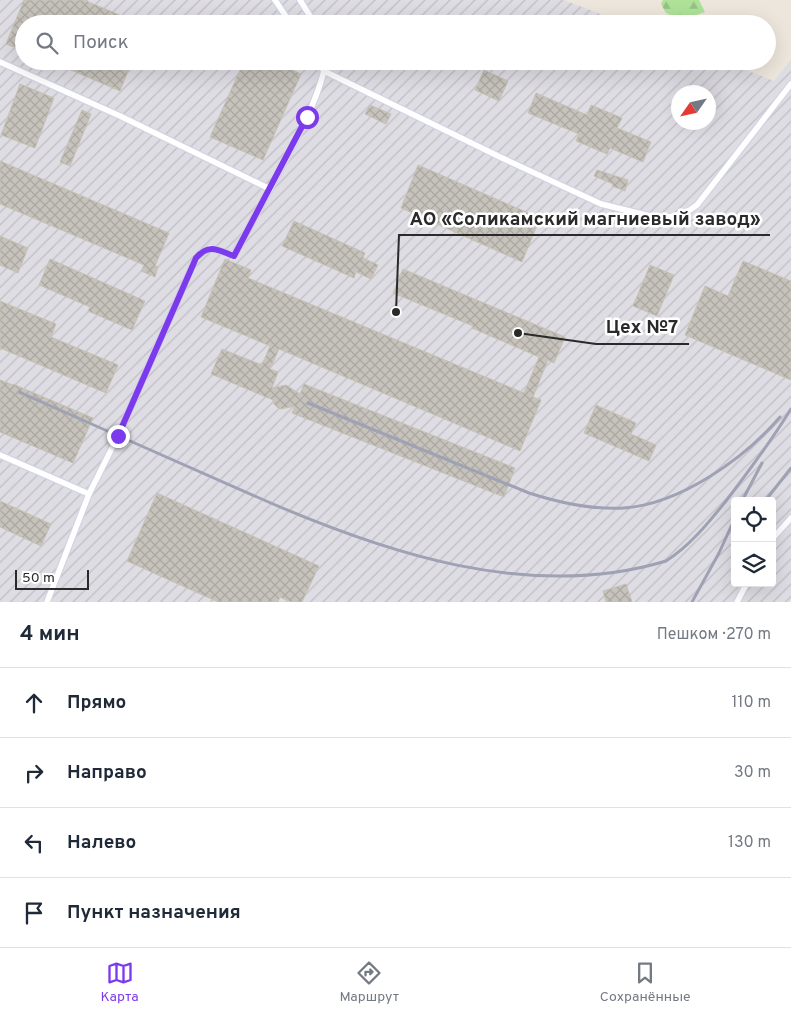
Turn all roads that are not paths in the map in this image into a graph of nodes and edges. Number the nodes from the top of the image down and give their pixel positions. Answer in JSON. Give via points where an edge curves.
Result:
{"nodes":[{"id":1,"x":275,"y":0,"type":"edge"},
{"id":2,"x":300,"y":0,"type":"edge"},
{"id":3,"x":285,"y":15,"type":"edge"},
{"id":4,"x":309,"y":15,"type":"edge"},
{"id":5,"x":0,"y":62,"type":"edge"},
{"id":6,"x":15,"y":69,"type":"edge"},
{"id":7,"x":18,"y":70,"type":"edge"},
{"id":8,"x":324,"y":71,"type":"joint"},
{"id":9,"x":791,"y":84,"type":"edge"},
{"id":10,"x":270,"y":189,"type":"junction"},
{"id":11,"x":0,"y":455,"type":"edge"},
{"id":12,"x":89,"y":494,"type":"junction"},
{"id":13,"x":791,"y":518,"type":"edge"},
{"id":14,"x":776,"y":535,"type":"edge"},
{"id":15,"x":745,"y":587,"type":"edge"},
{"id":16,"x":47,"y":602,"type":"edge"},
{"id":17,"x":737,"y":602,"type":"edge"}],
"edges":[{"from":1,"to":3,"type":"lane"},
{"from":2,"to":4,"type":"lane"},
{"from":5,"to":6,"type":"lane"},
{"from":7,"to":10,"type":"lane"},
{"from":8,"to":9,"type":"lane","via":[[601,204],[658,218],[687,212],[696,205]]},
{"from":8,"to":10,"type":"lane","via":[[314,104]]},
{"from":10,"to":12,"type":"lane","via":[[234,256],[210,248],[196,258]]},
{"from":11,"to":12,"type":"lane"},
{"from":12,"to":16,"type":"lane"},
{"from":13,"to":14,"type":"lane"},
{"from":15,"to":17,"type":"lane"}]}
